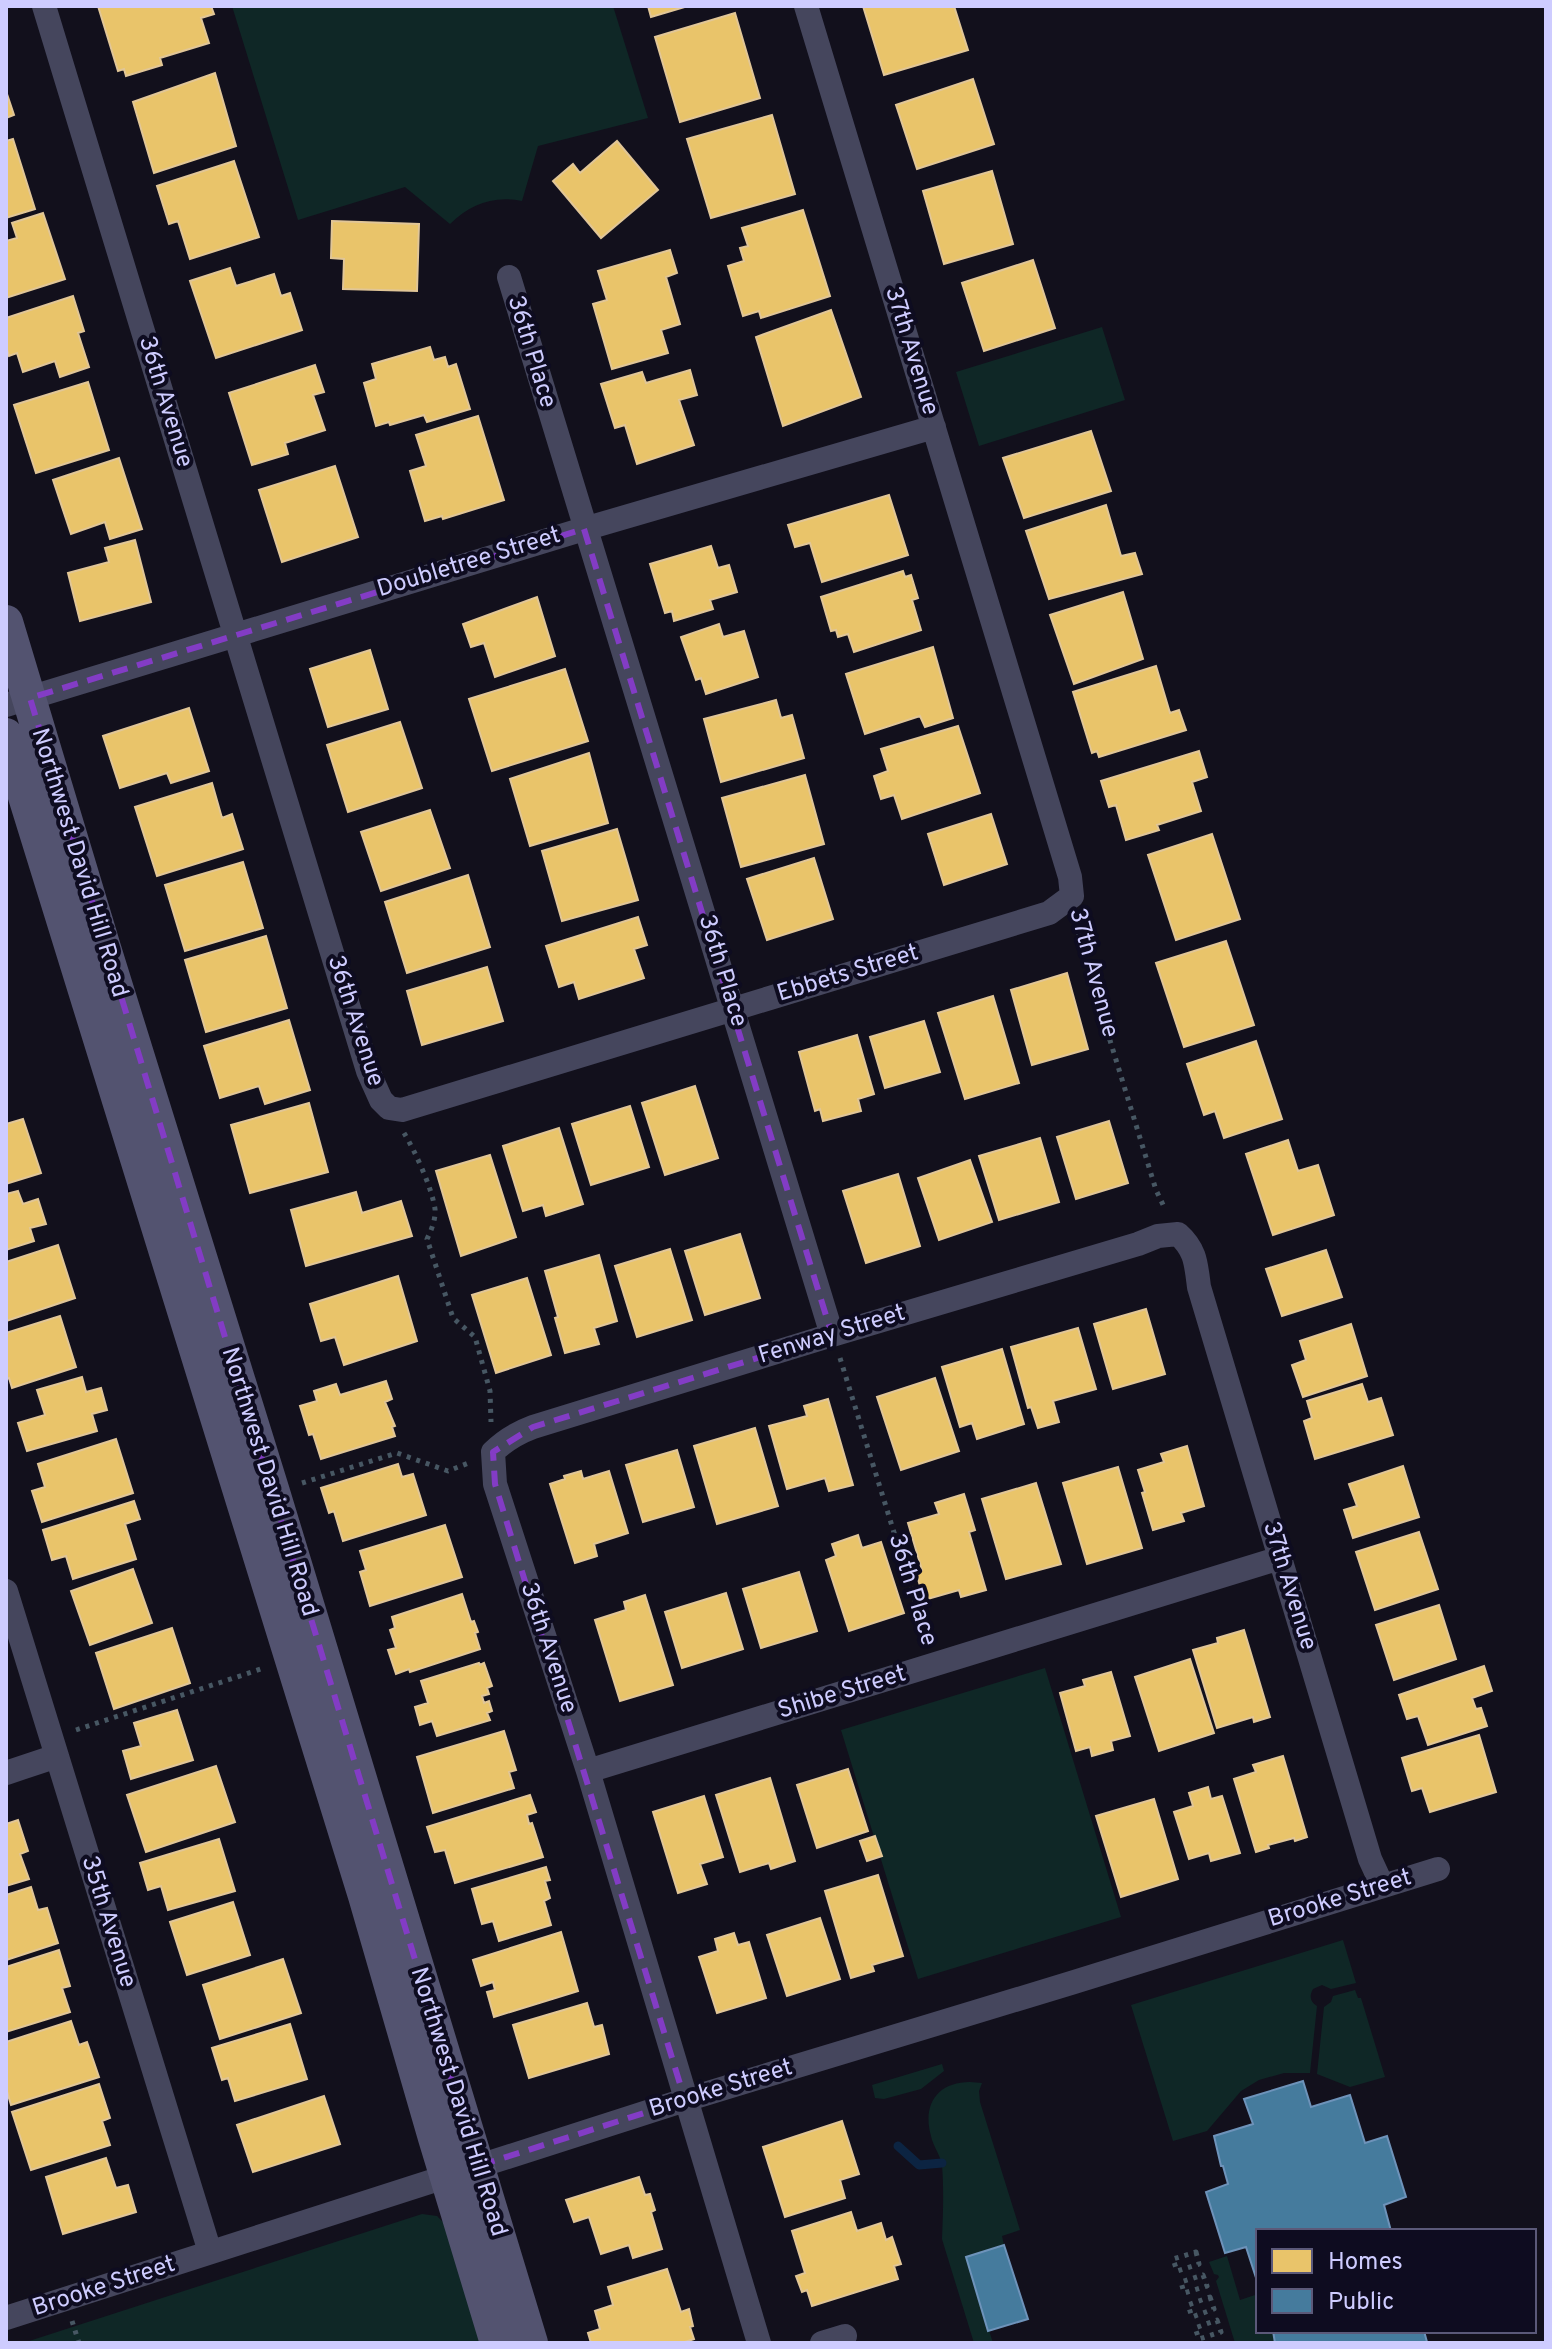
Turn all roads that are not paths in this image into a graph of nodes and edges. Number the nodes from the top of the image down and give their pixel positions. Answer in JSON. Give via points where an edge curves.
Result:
{"nodes":[{"id":1,"x":44,"y":6,"type":"edge"},
{"id":2,"x":806,"y":6,"type":"edge"},
{"id":3,"x":509,"y":277,"type":"dead end"},
{"id":4,"x":934,"y":427,"type":"junction"},
{"id":5,"x":584,"y":529,"type":"junction"},
{"id":6,"x":6,"y":622,"type":"edge"},
{"id":7,"x":236,"y":634,"type":"junction"},
{"id":8,"x":18,"y":702,"type":"edge"},
{"id":9,"x":6,"y":735,"type":"edge"},
{"id":10,"x":1072,"y":896,"type":"joint"},
{"id":11,"x":734,"y":1008,"type":"junction"},
{"id":12,"x":389,"y":1108,"type":"joint"},
{"id":13,"x":1178,"y":1234,"type":"joint"},
{"id":14,"x":832,"y":1335,"type":"junction"},
{"id":15,"x":493,"y":1452,"type":"joint"},
{"id":16,"x":1280,"y":1558,"type":"junction"},
{"id":17,"x":6,"y":1591,"type":"edge"},
{"id":18,"x":54,"y":1747,"type":"junction"},
{"id":19,"x":588,"y":1771,"type":"junction"},
{"id":20,"x":6,"y":1773,"type":"edge"},
{"id":21,"x":1438,"y":1869,"type":"dead end"},
{"id":22,"x":1382,"y":1885,"type":"junction"},
{"id":23,"x":685,"y":2100,"type":"junction"},
{"id":24,"x":462,"y":2171,"type":"junction"},
{"id":25,"x":210,"y":2252,"type":"junction"},
{"id":26,"x":6,"y":2318,"type":"edge"},
{"id":27,"x":497,"y":2343,"type":"edge"},
{"id":28,"x":531,"y":2343,"type":"edge"},
{"id":29,"x":759,"y":2343,"type":"edge"}],
"edges":[{"from":1,"to":7,"type":"street","name":"36th Avenue"},
{"from":2,"to":4,"type":"street","name":"37th Avenue"},
{"from":3,"to":5,"type":"street","name":"36th Place"},
{"from":4,"to":5,"type":"street","name":"Doubletree Street"},
{"from":4,"to":10,"type":"street","name":"37th Avenue"},
{"from":5,"to":7,"type":"street","name":"Doubletree Street"},
{"from":5,"to":11,"type":"street","name":"36th Place"},
{"from":6,"to":8,"type":"street","name":"Northwest David Hill Road"},
{"from":7,"to":8,"type":"street","name":"Doubletree Street"},
{"from":7,"to":12,"type":"street","name":"36th Avenue","via":[[368,1071]]},
{"from":8,"to":24,"type":"street","name":"Northwest David Hill Road","via":[[104,948],[273,1492]]},
{"from":9,"to":24,"type":"street","name":"Northwest David Hill Road","via":[[365,1896]]},
{"from":10,"to":11,"type":"street","name":"Ebbets Street","via":[[1049,913]]},
{"from":11,"to":12,"type":"street","name":"Ebbets Street","via":[[414,1107]]},
{"from":11,"to":14,"type":"street","name":"36th Place"},
{"from":13,"to":14,"type":"street","name":"Fenway Street"},
{"from":13,"to":16,"type":"street","name":"37th Avenue","via":[[1194,1254],[1199,1287]]},
{"from":14,"to":15,"type":"street","name":"Fenway Street","via":[[533,1427]]},
{"from":15,"to":19,"type":"street","name":"36th Avenue","via":[[495,1484]]},
{"from":16,"to":19,"type":"street","name":"Shibe Street"},
{"from":16,"to":22,"type":"street","name":"37th Avenue"},
{"from":17,"to":18,"type":"street","name":"35th Avenue"},
{"from":18,"to":20,"type":"street"},
{"from":18,"to":25,"type":"street","name":"35th Avenue"},
{"from":19,"to":23,"type":"street","name":"36th Avenue"},
{"from":21,"to":22,"type":"street","name":"Brooke Street"},
{"from":22,"to":23,"type":"street","name":"Brooke Street"},
{"from":23,"to":24,"type":"street","name":"Brooke Street"},
{"from":23,"to":29,"type":"street","name":"36th Avenue"},
{"from":24,"to":25,"type":"street","name":"Brooke Street"},
{"from":24,"to":27,"type":"street","name":"Northwest David Hill Road"},
{"from":24,"to":28,"type":"street","name":"Northwest David Hill Road"},
{"from":25,"to":26,"type":"street","name":"Brooke Street"}]}
